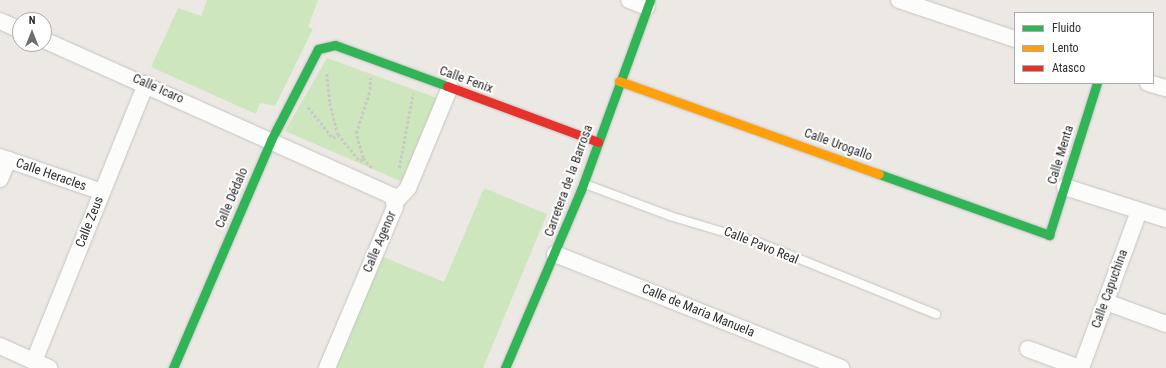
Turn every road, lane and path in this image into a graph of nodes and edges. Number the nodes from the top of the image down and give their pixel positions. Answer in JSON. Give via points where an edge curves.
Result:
{"nodes":[{"id":1,"x":629,"y":0,"type":"edge"},
{"id":2,"x":899,"y":0,"type":"edge"},
{"id":3,"x":648,"y":3,"type":"edge"},
{"id":4,"x":0,"y":21,"type":"edge"},
{"id":5,"x":12,"y":26,"type":"edge"},
{"id":6,"x":1014,"y":39,"type":"edge"},
{"id":7,"x":52,"y":43,"type":"edge"},
{"id":8,"x":326,"y":46,"type":"junction"},
{"id":9,"x":369,"y":58,"type":"junction"},
{"id":10,"x":418,"y":76,"type":"junction"},
{"id":11,"x":619,"y":81,"type":"junction"},
{"id":12,"x":146,"y":84,"type":"junction"},
{"id":13,"x":1097,"y":84,"type":"edge"},
{"id":14,"x":1152,"y":84,"type":"edge"},
{"id":15,"x":450,"y":87,"type":"junction"},
{"id":16,"x":1166,"y":88,"type":"edge"},
{"id":17,"x":296,"y":91,"type":"junction"},
{"id":18,"x":338,"y":134,"type":"junction"},
{"id":19,"x":271,"y":140,"type":"junction"},
{"id":20,"x":598,"y":142,"type":"junction"},
{"id":21,"x":4,"y":158,"type":"edge"},
{"id":22,"x":363,"y":158,"type":"junction"},
{"id":23,"x":0,"y":179,"type":"edge"},
{"id":24,"x":583,"y":183,"type":"junction"},
{"id":25,"x":1065,"y":187,"type":"junction"},
{"id":26,"x":378,"y":188,"type":"junction"},
{"id":27,"x":408,"y":188,"type":"junction"},
{"id":28,"x":102,"y":192,"type":"junction"},
{"id":29,"x":396,"y":201,"type":"junction"},
{"id":30,"x":1139,"y":211,"type":"junction"},
{"id":31,"x":1166,"y":219,"type":"edge"},
{"id":32,"x":1049,"y":235,"type":"joint"},
{"id":33,"x":555,"y":254,"type":"junction"},
{"id":34,"x":1106,"y":302,"type":"junction"},
{"id":35,"x":936,"y":314,"type":"dead end"},
{"id":36,"x":1166,"y":324,"type":"edge"},
{"id":37,"x":0,"y":346,"type":"edge"},
{"id":38,"x":1028,"y":349,"type":"dead end"},
{"id":39,"x":34,"y":361,"type":"junction"},
{"id":40,"x":509,"y":367,"type":"edge"},
{"id":41,"x":49,"y":368,"type":"edge"},
{"id":42,"x":173,"y":368,"type":"edge"},
{"id":43,"x":327,"y":368,"type":"edge"},
{"id":44,"x":841,"y":368,"type":"edge"},
{"id":45,"x":1080,"y":368,"type":"edge"}],
"edges":[{"from":1,"to":3,"type":"street"},
{"from":2,"to":6,"type":"street"},
{"from":3,"to":11,"type":"street","name":"Carretera de la Barrosa"},
{"from":4,"to":5,"type":"street"},
{"from":7,"to":12,"type":"street","name":"Calle Icaro"},
{"from":8,"to":9,"type":"street","name":"Calle Fenix"},
{"from":8,"to":17,"type":"street","name":"Calle Dédalo","via":[[318,49]]},
{"from":8,"to":18,"type":"path","via":[[326,83]]},
{"from":9,"to":10,"type":"street","name":"Calle Fenix"},
{"from":9,"to":22,"type":"path","via":[[370,90],[356,133]]},
{"from":10,"to":15,"type":"street","name":"Calle Fenix"},
{"from":10,"to":27,"type":"path","via":[[399,159]]},
{"from":11,"to":20,"type":"street","name":"Carretera de la Barrosa"},
{"from":11,"to":32,"type":"street","name":"Calle Urogallo"},
{"from":12,"to":19,"type":"street","name":"Calle Icaro"},
{"from":12,"to":28,"type":"street","name":"Calle Zeus"},
{"from":13,"to":25,"type":"street","name":"Calle Menta"},
{"from":14,"to":16,"type":"street"},
{"from":15,"to":20,"type":"street","name":"Calle Fenix"},
{"from":15,"to":27,"type":"street"},
{"from":17,"to":18,"type":"path","via":[[333,138]]},
{"from":17,"to":19,"type":"street","name":"Calle Dédalo"},
{"from":18,"to":22,"type":"path","via":[[360,161]]},
{"from":19,"to":26,"type":"street","name":"Calle Agenor"},
{"from":19,"to":42,"type":"street","name":"Calle Dédalo"},
{"from":20,"to":24,"type":"street","name":"Carretera de la Barrosa"},
{"from":21,"to":23,"type":"street"},
{"from":21,"to":28,"type":"street","name":"Calle Heracles"},
{"from":22,"to":26,"type":"path","via":[[381,180]]},
{"from":24,"to":33,"type":"street","name":"Carretera de la Barrosa"},
{"from":24,"to":35,"type":"lane","name":"Calle Pavo Real","via":[[670,216],[760,243]]},
{"from":25,"to":30,"type":"street"},
{"from":25,"to":32,"type":"street","name":"Calle Menta"},
{"from":26,"to":29,"type":"street","name":"Calle Agenor"},
{"from":27,"to":29,"type":"street"},
{"from":28,"to":39,"type":"street","name":"Calle Zeus"},
{"from":29,"to":43,"type":"street","name":"Calle Agenor"},
{"from":30,"to":31,"type":"street"},
{"from":30,"to":34,"type":"street","name":"Calle Capuchina"},
{"from":33,"to":40,"type":"street","name":"Carretera de la Barrosa"},
{"from":33,"to":44,"type":"street","name":"Calle de Maria Manuela"},
{"from":34,"to":36,"type":"street"},
{"from":34,"to":45,"type":"street","name":"Calle Capuchina"},
{"from":37,"to":39,"type":"street"},
{"from":38,"to":45,"type":"street"},
{"from":39,"to":41,"type":"street"}]}
